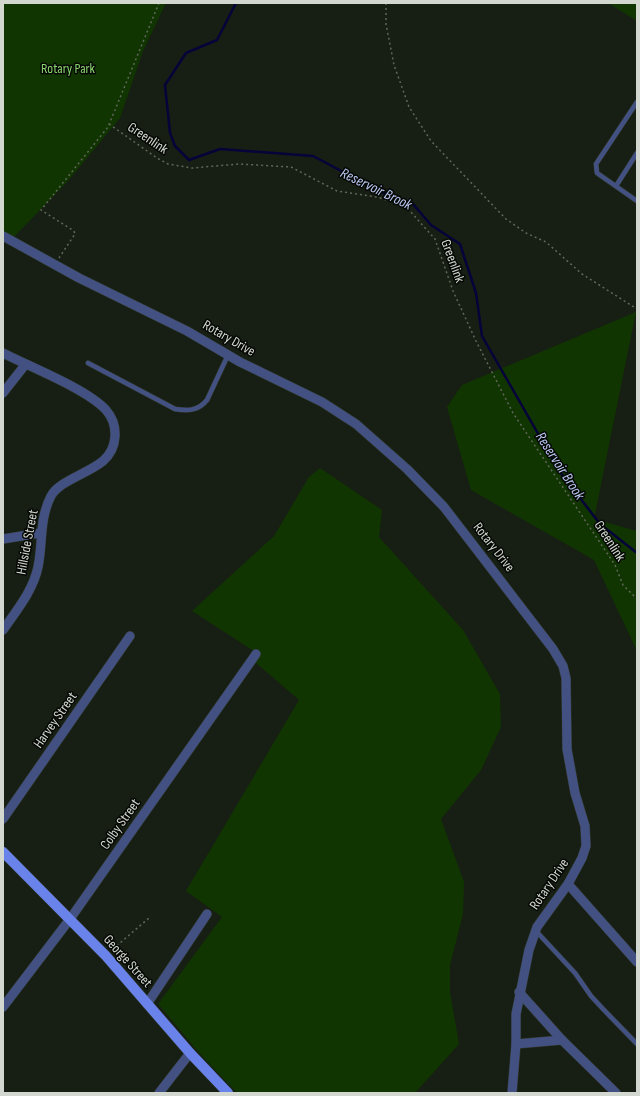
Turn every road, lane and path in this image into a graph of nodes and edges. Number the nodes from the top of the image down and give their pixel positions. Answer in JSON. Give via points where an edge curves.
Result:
{"nodes":[{"id":1,"x":159,"y":3,"type":"edge"},
{"id":2,"x":386,"y":3,"type":"edge"},
{"id":3,"x":637,"y":102,"type":"edge"},
{"id":4,"x":109,"y":124,"type":"junction"},
{"id":5,"x":637,"y":153,"type":"edge"},
{"id":6,"x":616,"y":186,"type":"junction"},
{"id":7,"x":637,"y":201,"type":"edge"},
{"id":8,"x":4,"y":238,"type":"edge"},
{"id":9,"x":56,"y":258,"type":"dead end"},
{"id":10,"x":637,"y":309,"type":"edge"},
{"id":11,"x":3,"y":353,"type":"edge"},
{"id":12,"x":228,"y":355,"type":"junction"},
{"id":13,"x":88,"y":364,"type":"dead end"},
{"id":14,"x":26,"y":365,"type":"junction"},
{"id":15,"x":3,"y":393,"type":"edge"},
{"id":16,"x":40,"y":533,"type":"junction"},
{"id":17,"x":3,"y":539,"type":"edge"},
{"id":18,"x":637,"y":599,"type":"edge"},
{"id":19,"x":3,"y":630,"type":"edge"},
{"id":20,"x":130,"y":636,"type":"dead end"},
{"id":21,"x":256,"y":654,"type":"dead end"},
{"id":22,"x":3,"y":819,"type":"edge"},
{"id":23,"x":3,"y":854,"type":"edge"},
{"id":24,"x":568,"y":884,"type":"junction"},
{"id":25,"x":207,"y":914,"type":"dead end"},
{"id":26,"x":149,"y":918,"type":"dead end"},
{"id":27,"x":70,"y":919,"type":"junction"},
{"id":28,"x":536,"y":931,"type":"junction"},
{"id":29,"x":106,"y":956,"type":"junction"},
{"id":30,"x":637,"y":962,"type":"edge"},
{"id":31,"x":519,"y":992,"type":"junction"},
{"id":32,"x":147,"y":1004,"type":"junction"},
{"id":33,"x":3,"y":1007,"type":"edge"},
{"id":34,"x":562,"y":1040,"type":"junction"},
{"id":35,"x":516,"y":1044,"type":"junction"},
{"id":36,"x":637,"y":1044,"type":"edge"},
{"id":37,"x":190,"y":1053,"type":"junction"},
{"id":38,"x":159,"y":1093,"type":"edge"},
{"id":39,"x":228,"y":1093,"type":"edge"},
{"id":40,"x":512,"y":1093,"type":"edge"},
{"id":41,"x":616,"y":1093,"type":"edge"}],
"edges":[{"from":1,"to":4,"type":"path","name":"Greenlink"},
{"from":2,"to":10,"type":"path","via":[[386,24],[394,65],[409,107],[430,141],[506,219],[546,242],[582,274]]},
{"from":3,"to":6,"type":"lane","via":[[596,164],[597,172]]},
{"from":4,"to":9,"type":"path","name":"Greenlink","via":[[41,210],[75,234],[61,257]]},
{"from":4,"to":18,"type":"path","name":"Greenlink","via":[[168,164],[183,168],[239,164],[290,167],[337,191],[377,197],[410,211],[435,239],[453,291],[513,413],[615,565],[623,585]]},
{"from":5,"to":6,"type":"lane"},
{"from":6,"to":7,"type":"lane"},
{"from":8,"to":12,"type":"street","name":"Rotary Drive","via":[[79,278],[187,330]]},
{"from":11,"to":14,"type":"street","name":"Hillside Street"},
{"from":12,"to":13,"type":"lane","via":[[208,400],[194,410],[175,409]]},
{"from":12,"to":24,"type":"street","name":"Rotary Drive","via":[[336,411],[356,424],[403,465],[454,519],[553,649],[563,666],[566,678],[567,749],[586,837],[582,858]]},
{"from":14,"to":15,"type":"street"},
{"from":14,"to":16,"type":"street","name":"Hillside Street","via":[[102,406],[112,419],[115,431],[113,447],[106,458],[52,494]]},
{"from":16,"to":17,"type":"street"},
{"from":16,"to":19,"type":"street","name":"Hillside Street","via":[[36,577]]},
{"from":20,"to":22,"type":"street","name":"Harvey Street"},
{"from":21,"to":27,"type":"street","name":"Colby Street"},
{"from":23,"to":27,"type":"main road","name":"George Street"},
{"from":24,"to":28,"type":"street","name":"Rotary Drive","via":[[545,914]]},
{"from":24,"to":30,"type":"street"},
{"from":25,"to":32,"type":"street"},
{"from":26,"to":29,"type":"path"},
{"from":27,"to":29,"type":"main road","name":"George Street"},
{"from":27,"to":33,"type":"street","name":"Colby Street"},
{"from":28,"to":31,"type":"street","name":"Rotary Drive"},
{"from":28,"to":36,"type":"lane","via":[[575,973],[595,1001]]},
{"from":29,"to":32,"type":"main road","name":"George Street"},
{"from":31,"to":34,"type":"street"},
{"from":31,"to":35,"type":"street","name":"Rotary Drive"},
{"from":32,"to":37,"type":"main road","name":"George Street"},
{"from":34,"to":35,"type":"street"},
{"from":34,"to":41,"type":"street"},
{"from":35,"to":40,"type":"street","name":"Rotary Drive"},
{"from":37,"to":38,"type":"street"},
{"from":37,"to":39,"type":"main road","name":"George Street"}]}
